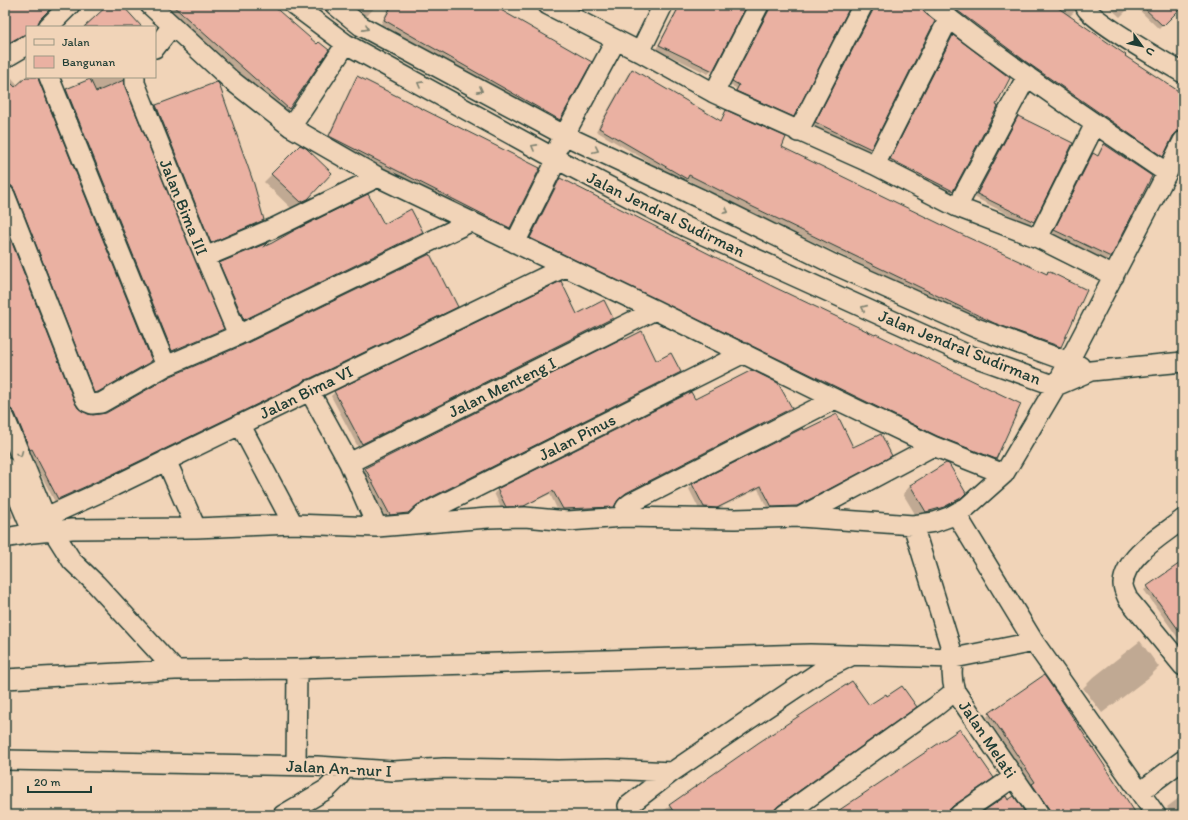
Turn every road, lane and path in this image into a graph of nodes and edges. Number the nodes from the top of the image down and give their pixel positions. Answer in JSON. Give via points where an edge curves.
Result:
{"nodes":[{"id":1,"x":70,"y":5,"type":"edge"},
{"id":2,"x":150,"y":5,"type":"edge"},
{"id":3,"x":294,"y":5,"type":"edge"},
{"id":4,"x":335,"y":5,"type":"edge"},
{"id":5,"x":548,"y":5,"type":"edge"},
{"id":6,"x":663,"y":5,"type":"edge"},
{"id":7,"x":759,"y":5,"type":"edge"},
{"id":8,"x":863,"y":5,"type":"edge"},
{"id":9,"x":932,"y":5,"type":"edge"},
{"id":10,"x":1087,"y":5,"type":"edge"},
{"id":11,"x":949,"y":18,"type":"junction"},
{"id":12,"x":49,"y":26,"type":"edge"},
{"id":13,"x":172,"y":26,"type":"junction"},
{"id":14,"x":616,"y":40,"type":"junction"},
{"id":15,"x":346,"y":44,"type":"junction"},
{"id":16,"x":26,"y":46,"type":"edge"},
{"id":17,"x":156,"y":47,"type":"edge"},
{"id":18,"x":640,"y":52,"type":"junction"},
{"id":19,"x":5,"y":58,"type":"edge"},
{"id":20,"x":1183,"y":73,"type":"edge"},
{"id":21,"x":1027,"y":76,"type":"junction"},
{"id":22,"x":49,"y":78,"type":"edge"},
{"id":23,"x":135,"y":78,"type":"edge"},
{"id":24,"x":714,"y":93,"type":"junction"},
{"id":25,"x":1095,"y":124,"type":"junction"},
{"id":26,"x":292,"y":127,"type":"junction"},
{"id":27,"x":798,"y":132,"type":"junction"},
{"id":28,"x":564,"y":135,"type":"junction"},
{"id":29,"x":1183,"y":141,"type":"edge"},
{"id":30,"x":555,"y":158,"type":"junction"},
{"id":31,"x":875,"y":166,"type":"junction"},
{"id":32,"x":1168,"y":173,"type":"junction"},
{"id":33,"x":378,"y":176,"type":"junction"},
{"id":34,"x":5,"y":195,"type":"edge"},
{"id":35,"x":699,"y":198,"type":"junction"},
{"id":36,"x":957,"y":207,"type":"junction"},
{"id":37,"x":470,"y":222,"type":"junction"},
{"id":38,"x":686,"y":227,"type":"junction"},
{"id":39,"x":1038,"y":238,"type":"junction"},
{"id":40,"x":515,"y":242,"type":"junction"},
{"id":41,"x":205,"y":257,"type":"junction"},
{"id":42,"x":565,"y":267,"type":"junction"},
{"id":43,"x":1114,"y":276,"type":"junction"},
{"id":44,"x":656,"y":310,"type":"junction"},
{"id":45,"x":238,"y":335,"type":"junction"},
{"id":46,"x":744,"y":354,"type":"junction"},
{"id":47,"x":1069,"y":362,"type":"junction"},
{"id":48,"x":1183,"y":362,"type":"edge"},
{"id":49,"x":166,"y":366,"type":"junction"},
{"id":50,"x":1091,"y":371,"type":"junction"},
{"id":51,"x":1056,"y":386,"type":"junction"},
{"id":52,"x":309,"y":390,"type":"junction"},
{"id":53,"x":835,"y":399,"type":"junction"},
{"id":54,"x":5,"y":418,"type":"edge"},
{"id":55,"x":240,"y":424,"type":"junction"},
{"id":56,"x":933,"y":446,"type":"junction"},
{"id":57,"x":166,"y":460,"type":"junction"},
{"id":58,"x":348,"y":463,"type":"junction"},
{"id":59,"x":5,"y":467,"type":"edge"},
{"id":60,"x":1004,"y":474,"type":"junction"},
{"id":61,"x":956,"y":514,"type":"junction"},
{"id":62,"x":800,"y":517,"type":"junction"},
{"id":63,"x":624,"y":518,"type":"junction"},
{"id":64,"x":1183,"y":519,"type":"edge"},
{"id":65,"x":49,"y":524,"type":"junction"},
{"id":66,"x":293,"y":524,"type":"junction"},
{"id":67,"x":412,"y":525,"type":"junction"},
{"id":68,"x":913,"y":525,"type":"junction"},
{"id":69,"x":377,"y":527,"type":"junction"},
{"id":70,"x":196,"y":528,"type":"junction"},
{"id":71,"x":33,"y":533,"type":"junction"},
{"id":72,"x":5,"y":538,"type":"edge"},
{"id":73,"x":1034,"y":642,"type":"junction"},
{"id":74,"x":851,"y":656,"type":"junction"},
{"id":75,"x":1180,"y":657,"type":"edge"},
{"id":76,"x":954,"y":658,"type":"junction"},
{"id":77,"x":297,"y":669,"type":"junction"},
{"id":78,"x":175,"y":670,"type":"junction"},
{"id":79,"x":5,"y":679,"type":"edge"},
{"id":80,"x":955,"y":691,"type":"junction"},
{"id":81,"x":5,"y":760,"type":"edge"},
{"id":82,"x":1183,"y":760,"type":"edge"},
{"id":83,"x":296,"y":765,"type":"junction"},
{"id":84,"x":345,"y":768,"type":"junction"},
{"id":85,"x":672,"y":772,"type":"junction"},
{"id":86,"x":1014,"y":777,"type":"junction"},
{"id":87,"x":1140,"y":792,"type":"junction"},
{"id":88,"x":628,"y":806,"type":"dead end"},
{"id":89,"x":283,"y":815,"type":"edge"},
{"id":90,"x":784,"y":815,"type":"edge"},
{"id":91,"x":959,"y":815,"type":"edge"},
{"id":92,"x":1040,"y":815,"type":"edge"},
{"id":93,"x":1156,"y":815,"type":"edge"}],
"edges":[{"from":1,"to":12,"type":"street"},
{"from":2,"to":13,"type":"street"},
{"from":3,"to":15,"type":"street","name":"Jalan Jendral Sudirman"},
{"from":4,"to":28,"type":"street","name":"Jalan Jendral Sudirman","one_way":true,"via":[[361,26]]},
{"from":5,"to":14,"type":"street"},
{"from":6,"to":18,"type":"street"},
{"from":7,"to":24,"type":"street"},
{"from":8,"to":27,"type":"street"},
{"from":9,"to":11,"type":"street"},
{"from":10,"to":20,"type":"street","via":[[1090,13],[1107,26]]},
{"from":11,"to":21,"type":"street"},
{"from":11,"to":31,"type":"street"},
{"from":13,"to":17,"type":"street"},
{"from":13,"to":26,"type":"street","via":[[231,80]]},
{"from":14,"to":18,"type":"street"},
{"from":14,"to":28,"type":"street"},
{"from":15,"to":26,"type":"street"},
{"from":30,"to":15,"type":"street","name":"Jalan Jendral Sudirman","one_way":true},
{"from":16,"to":19,"type":"street"},
{"from":18,"to":24,"type":"street"},
{"from":21,"to":25,"type":"street"},
{"from":21,"to":36,"type":"street"},
{"from":22,"to":49,"type":"street"},
{"from":23,"to":41,"type":"street","name":"Jalan Bima III"},
{"from":24,"to":27,"type":"street"},
{"from":25,"to":32,"type":"street"},
{"from":25,"to":39,"type":"street"},
{"from":26,"to":33,"type":"street"},
{"from":27,"to":31,"type":"street"},
{"from":28,"to":30,"type":"street"},
{"from":28,"to":35,"type":"street","name":"Jalan Jendral Sudirman","one_way":true},
{"from":29,"to":32,"type":"street"},
{"from":30,"to":38,"type":"street","name":"Jalan Jendral Sudirman"},
{"from":30,"to":40,"type":"street"},
{"from":31,"to":36,"type":"street"},
{"from":32,"to":43,"type":"street"},
{"from":33,"to":37,"type":"street"},
{"from":33,"to":41,"type":"street","via":[[274,228]]},
{"from":34,"to":49,"type":"street","via":[[87,402],[101,403]]},
{"from":35,"to":38,"type":"street"},
{"from":35,"to":47,"type":"street","name":"Jalan Jendral Sudirman","one_way":true,"via":[[835,265],[969,325]]},
{"from":36,"to":39,"type":"street"},
{"from":37,"to":40,"type":"street"},
{"from":37,"to":45,"type":"street"},
{"from":51,"to":38,"type":"street","name":"Jalan Jendral Sudirman","one_way":true,"via":[[966,354]]},
{"from":39,"to":43,"type":"street"},
{"from":40,"to":42,"type":"street"},
{"from":41,"to":45,"type":"street","name":"Jalan Bima III"},
{"from":42,"to":44,"type":"street"},
{"from":42,"to":52,"type":"street","name":"Jalan Bima VI"},
{"from":43,"to":47,"type":"street"},
{"from":44,"to":46,"type":"street"},
{"from":44,"to":58,"type":"street","name":"Jalan Menteng I"},
{"from":45,"to":49,"type":"street"},
{"from":46,"to":53,"type":"street"},
{"from":46,"to":67,"type":"street","name":"Jalan Pinus","via":[[437,507],[422,515]]},
{"from":47,"to":50,"type":"street","name":"Jalan Jendral Sudirman"},
{"from":47,"to":51,"type":"street"},
{"from":48,"to":50,"type":"street"},
{"from":50,"to":51,"type":"street"},
{"from":51,"to":60,"type":"street"},
{"from":52,"to":55,"type":"street","name":"Jalan Bima VI"},
{"from":52,"to":58,"type":"street"},
{"from":53,"to":56,"type":"street"},
{"from":53,"to":63,"type":"street","via":[[631,503],[624,508]]},
{"from":54,"to":65,"type":"street","one_way":true},
{"from":55,"to":57,"type":"street","name":"Jalan Bima VI"},
{"from":55,"to":66,"type":"street"},
{"from":56,"to":60,"type":"street"},
{"from":56,"to":62,"type":"street"},
{"from":57,"to":65,"type":"street","name":"Jalan Bima VI","via":[[63,510]]},
{"from":57,"to":70,"type":"street"},
{"from":58,"to":69,"type":"street"},
{"from":59,"to":71,"type":"street"},
{"from":60,"to":61,"type":"street"},
{"from":61,"to":68,"type":"street","via":[[935,522]]},
{"from":61,"to":73,"type":"street"},
{"from":62,"to":63,"type":"street"},
{"from":62,"to":68,"type":"street"},
{"from":63,"to":67,"type":"street","via":[[568,521],[525,517],[488,518]]},
{"from":64,"to":75,"type":"street","via":[[1136,556],[1125,575],[1123,586],[1128,599]]},
{"from":65,"to":70,"type":"street","via":[[72,529]]},
{"from":65,"to":71,"type":"street"},
{"from":65,"to":78,"type":"street","via":[[72,561]]},
{"from":66,"to":69,"type":"street"},
{"from":66,"to":70,"type":"street"},
{"from":67,"to":69,"type":"street"},
{"from":68,"to":76,"type":"street"},
{"from":71,"to":72,"type":"street"},
{"from":73,"to":76,"type":"street"},
{"from":73,"to":87,"type":"street"},
{"from":74,"to":76,"type":"street"},
{"from":74,"to":77,"type":"street","via":[[810,654]]},
{"from":74,"to":85,"type":"street","via":[[821,671]]},
{"from":76,"to":80,"type":"street","name":"Jalan Melati","via":[[951,681]]},
{"from":77,"to":78,"type":"street"},
{"from":77,"to":83,"type":"street"},
{"from":78,"to":79,"type":"street"},
{"from":80,"to":86,"type":"street","name":"Jalan Melati"},
{"from":80,"to":90,"type":"street"},
{"from":81,"to":83,"type":"street","name":"Jalan An-nur I"},
{"from":82,"to":87,"type":"street"},
{"from":83,"to":84,"type":"street","name":"Jalan An-nur I"},
{"from":84,"to":85,"type":"street","name":"Jalan An-nur I","via":[[393,771],[444,768]]},
{"from":84,"to":89,"type":"street","via":[[327,789]]},
{"from":85,"to":88,"type":"street"},
{"from":86,"to":91,"type":"street"},
{"from":86,"to":92,"type":"street","name":"Jalan Melati"},
{"from":87,"to":93,"type":"street"}]}
